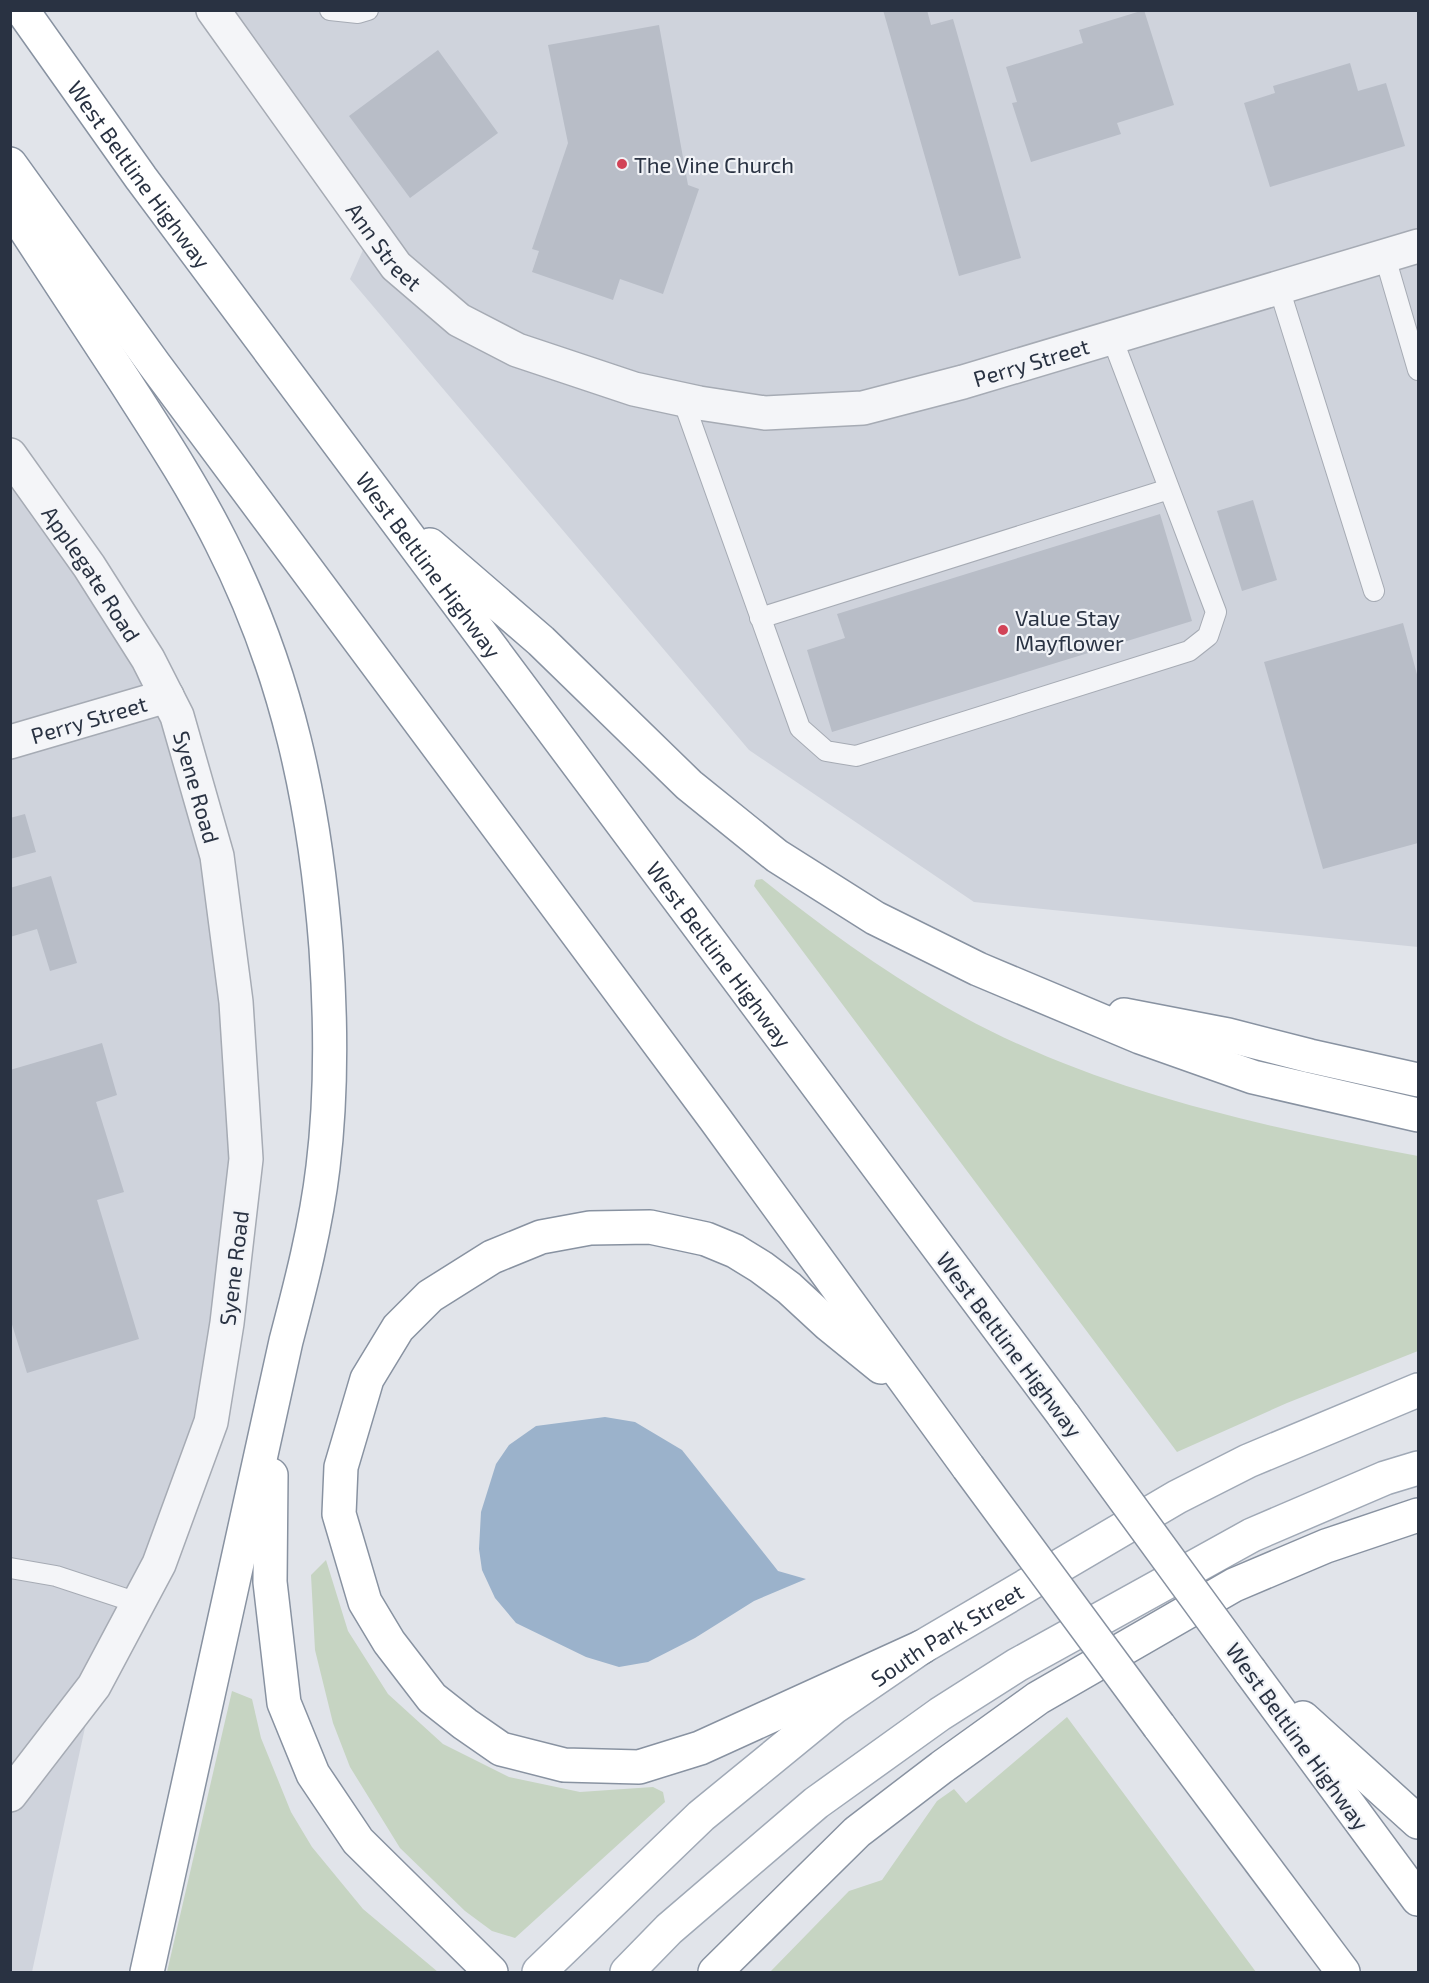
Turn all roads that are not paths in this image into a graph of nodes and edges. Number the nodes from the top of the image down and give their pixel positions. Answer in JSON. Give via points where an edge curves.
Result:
{"nodes":[{"id":1,"x":22,"y":10,"type":"edge"},
{"id":2,"x":213,"y":10,"type":"edge"},
{"id":3,"x":330,"y":10,"type":"edge"},
{"id":4,"x":368,"y":10,"type":"edge"},
{"id":5,"x":10,"y":164,"type":"edge"},
{"id":6,"x":10,"y":206,"type":"edge"},
{"id":7,"x":1419,"y":246,"type":"edge"},
{"id":8,"x":1385,"y":256,"type":"junction"},
{"id":9,"x":1279,"y":288,"type":"junction"},
{"id":10,"x":1112,"y":338,"type":"junction"},
{"id":11,"x":1417,"y":358,"type":"edge"},
{"id":12,"x":634,"y":389,"type":"joint"},
{"id":13,"x":683,"y":400,"type":"junction"},
{"id":14,"x":11,"y":455,"type":"edge"},
{"id":15,"x":1169,"y":489,"type":"junction"},
{"id":16,"x":384,"y":505,"type":"junction"},
{"id":17,"x":1374,"y":591,"type":"dead end"},
{"id":18,"x":760,"y":618,"type":"junction"},
{"id":19,"x":167,"y":696,"type":"junction"},
{"id":20,"x":10,"y":742,"type":"edge"},
{"id":21,"x":1080,"y":1012,"type":"junction"},
{"id":22,"x":1419,"y":1080,"type":"edge"},
{"id":23,"x":1419,"y":1115,"type":"edge"},
{"id":24,"x":905,"y":1382,"type":"junction"},
{"id":25,"x":1419,"y":1390,"type":"edge"},
{"id":26,"x":271,"y":1407,"type":"junction"},
{"id":27,"x":1419,"y":1468,"type":"edge"},
{"id":28,"x":1419,"y":1515,"type":"edge"},
{"id":29,"x":10,"y":1568,"type":"edge"},
{"id":30,"x":138,"y":1603,"type":"junction"},
{"id":31,"x":922,"y":1647,"type":"junction"},
{"id":32,"x":1250,"y":1671,"type":"junction"},
{"id":33,"x":10,"y":1795,"type":"edge"},
{"id":34,"x":1419,"y":1822,"type":"edge"},
{"id":35,"x":1419,"y":1899,"type":"edge"},
{"id":36,"x":147,"y":1972,"type":"edge"},
{"id":37,"x":491,"y":1972,"type":"edge"},
{"id":38,"x":539,"y":1972,"type":"edge"},
{"id":39,"x":627,"y":1972,"type":"edge"},
{"id":40,"x":714,"y":1972,"type":"edge"},
{"id":41,"x":1343,"y":1972,"type":"edge"}],
"edges":[{"from":1,"to":16,"type":"main road","name":"West Beltline Highway","via":[[141,178]]},
{"from":2,"to":12,"type":"street","name":"Ann Street","via":[[396,266],[459,320],[517,350]]},
{"from":3,"to":4,"type":"lane","via":[[358,14]]},
{"from":5,"to":24,"type":"main road"},
{"from":6,"to":26,"type":"main road","via":[[154,427],[222,544],[276,673],[306,791],[316,851],[330,1001],[329,1104],[323,1172],[308,1254]]},
{"from":7,"to":8,"type":"street","name":"Perry Street"},
{"from":8,"to":9,"type":"street","name":"Perry Street"},
{"from":8,"to":11,"type":"lane"},
{"from":9,"to":10,"type":"street","name":"Perry Street"},
{"from":9,"to":17,"type":"lane"},
{"from":10,"to":13,"type":"street","name":"Perry Street","via":[[863,408],[765,413]]},
{"from":10,"to":15,"type":"lane"},
{"from":12,"to":13,"type":"street","name":"Perry Street"},
{"from":13,"to":18,"type":"lane"},
{"from":14,"to":19,"type":"street","name":"Applegate Road","via":[[89,566]]},
{"from":15,"to":18,"type":"lane"},
{"from":15,"to":18,"type":"lane","via":[[1216,612],[1208,636],[1189,651],[856,756],[826,752],[800,728]]},
{"from":16,"to":21,"type":"main road","via":[[541,641],[689,785],[777,856],[874,918]]},
{"from":16,"to":32,"type":"main road","name":"West Beltline Highway","bridge":true},
{"from":19,"to":20,"type":"street","name":"Perry Street"},
{"from":19,"to":30,"type":"street","name":"Syene Road","via":[[177,716],[218,856],[236,1002],[246,1159],[211,1422],[159,1564]]},
{"from":21,"to":22,"type":"main road","via":[[1193,1027]]},
{"from":21,"to":23,"type":"main road","via":[[1252,1077]]},
{"from":24,"to":31,"type":"main road","via":[[868,1358],[761,1267],[706,1239],[650,1227],[590,1228],[542,1237],[492,1257],[439,1290],[398,1328],[367,1379],[340,1467],[339,1514],[365,1602],[389,1642],[432,1698],[501,1749],[564,1766],[639,1767],[699,1748]]},
{"from":24,"to":41,"type":"main road","bridge":true},
{"from":25,"to":31,"type":"main road","name":"South Park Street","via":[[1248,1461],[1177,1497]]},
{"from":26,"to":36,"type":"main road"},
{"from":26,"to":37,"type":"main road","via":[[270,1582],[284,1703],[313,1774],[358,1841]]},
{"from":27,"to":39,"type":"main road","via":[[1385,1478],[1252,1535],[1017,1665],[940,1714],[816,1803],[669,1929]]},
{"from":28,"to":40,"type":"main road","via":[[1326,1546],[1234,1585],[1038,1698],[858,1833]]},
{"from":29,"to":30,"type":"lane","via":[[56,1576]]},
{"from":30,"to":33,"type":"street","name":"Syene Road","via":[[94,1686]]},
{"from":31,"to":38,"type":"main road","name":"South Park Street","via":[[833,1708],[701,1816]]},
{"from":32,"to":34,"type":"main road"},
{"from":32,"to":35,"type":"main road","name":"West Beltline Highway"}]}
